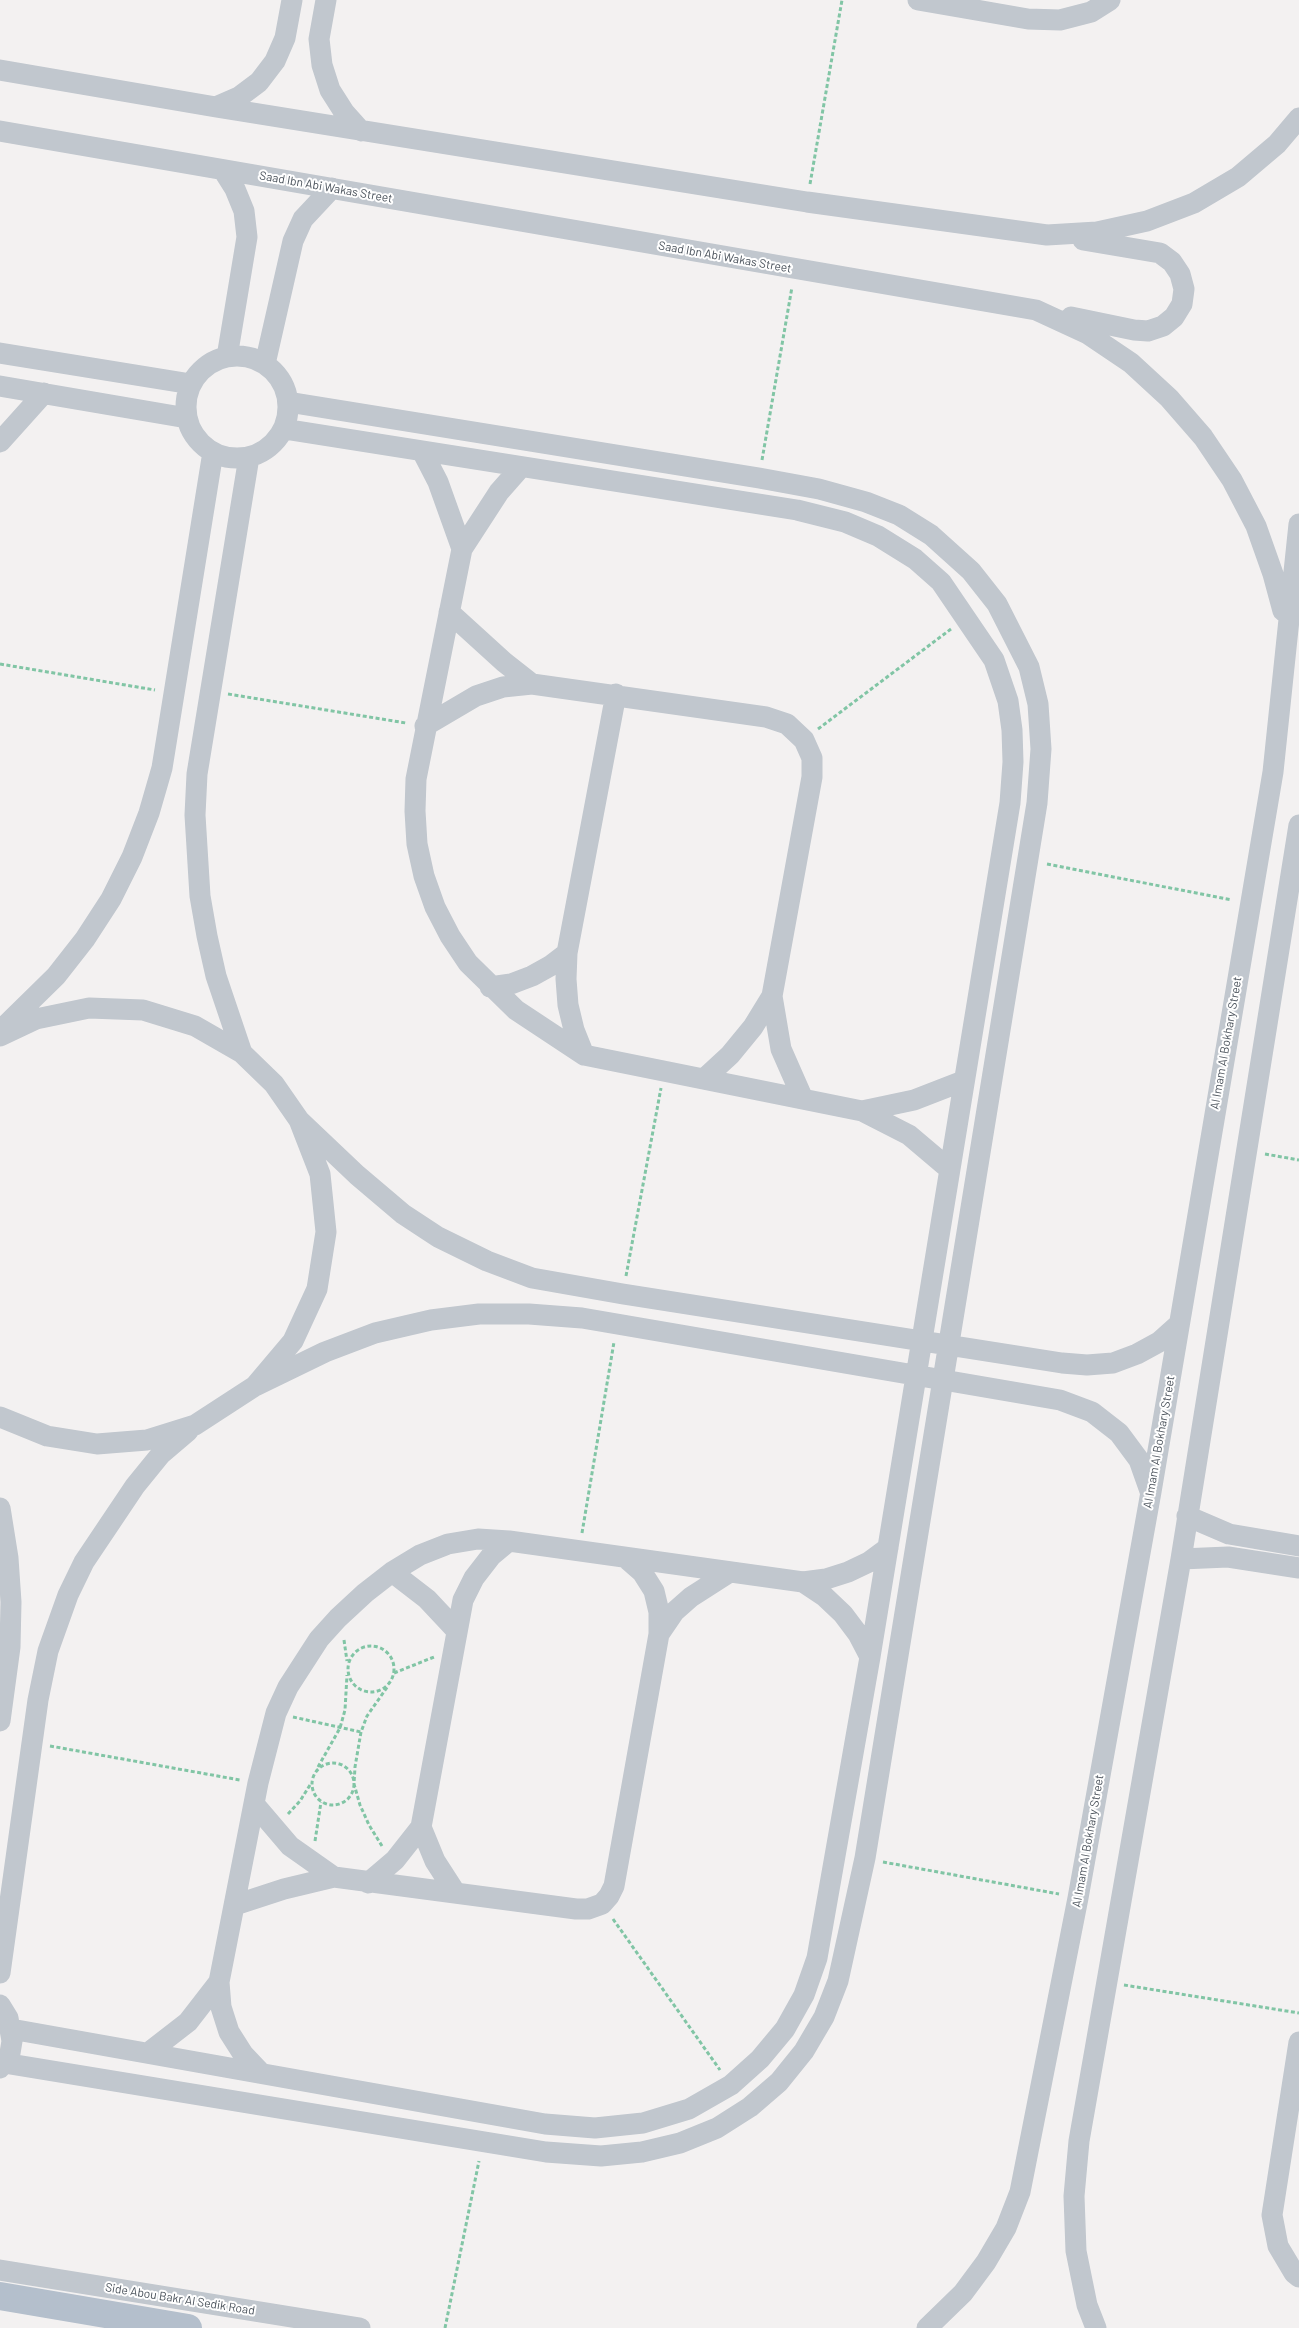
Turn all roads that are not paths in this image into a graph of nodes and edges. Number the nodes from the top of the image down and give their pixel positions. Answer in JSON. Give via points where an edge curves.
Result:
{"nodes":[{"id":1,"x":292,"y":0,"type":"edge"},
{"id":2,"x":326,"y":0,"type":"edge"},
{"id":3,"x":918,"y":0,"type":"edge"},
{"id":4,"x":1110,"y":0,"type":"edge"},
{"id":5,"x":0,"y":70,"type":"edge"},
{"id":6,"x":216,"y":107,"type":"junction"},
{"id":7,"x":1299,"y":118,"type":"edge"},
{"id":8,"x":0,"y":131,"type":"edge"},
{"id":9,"x":361,"y":131,"type":"junction"},
{"id":10,"x":223,"y":170,"type":"junction"},
{"id":11,"x":332,"y":188,"type":"junction"},
{"id":12,"x":1047,"y":235,"type":"junction"},
{"id":13,"x":1036,"y":310,"type":"junction"},
{"id":14,"x":0,"y":353,"type":"edge"},
{"id":15,"x":227,"y":357,"type":"junction"},
{"id":16,"x":265,"y":364,"type":"junction"},
{"id":17,"x":191,"y":384,"type":"junction"},
{"id":18,"x":0,"y":386,"type":"edge"},
{"id":19,"x":44,"y":393,"type":"junction"},
{"id":20,"x":288,"y":402,"type":"junction"},
{"id":21,"x":187,"y":418,"type":"junction"},
{"id":22,"x":284,"y":429,"type":"junction"},
{"id":23,"x":0,"y":442,"type":"edge"},
{"id":24,"x":422,"y":451,"type":"junction"},
{"id":25,"x":212,"y":452,"type":"junction"},
{"id":26,"x":249,"y":457,"type":"junction"},
{"id":27,"x":521,"y":467,"type":"junction"},
{"id":28,"x":1299,"y":524,"type":"edge"},
{"id":29,"x":462,"y":549,"type":"junction"},
{"id":30,"x":449,"y":612,"type":"junction"},
{"id":31,"x":1293,"y":626,"type":"edge"},
{"id":32,"x":532,"y":684,"type":"junction"},
{"id":33,"x":616,"y":694,"type":"junction"},
{"id":34,"x":425,"y":726,"type":"junction"},
{"id":35,"x":1299,"y":825,"type":"edge"},
{"id":36,"x":567,"y":953,"type":"junction"},
{"id":37,"x":490,"y":987,"type":"junction"},
{"id":38,"x":772,"y":996,"type":"junction"},
{"id":39,"x":0,"y":1031,"type":"edge"},
{"id":40,"x":0,"y":1036,"type":"edge"},
{"id":41,"x":242,"y":1053,"type":"junction"},
{"id":42,"x":584,"y":1055,"type":"junction"},
{"id":43,"x":704,"y":1079,"type":"junction"},
{"id":44,"x":963,"y":1081,"type":"junction"},
{"id":45,"x":803,"y":1099,"type":"junction"},
{"id":46,"x":862,"y":1111,"type":"junction"},
{"id":47,"x":299,"y":1120,"type":"junction"},
{"id":48,"x":948,"y":1168,"type":"junction"},
{"id":49,"x":1178,"y":1325,"type":"junction"},
{"id":50,"x":921,"y":1341,"type":"junction"},
{"id":51,"x":949,"y":1345,"type":"junction"},
{"id":52,"x":915,"y":1375,"type":"junction"},
{"id":53,"x":944,"y":1380,"type":"junction"},
{"id":54,"x":255,"y":1386,"type":"junction"},
{"id":55,"x":0,"y":1416,"type":"edge"},
{"id":56,"x":196,"y":1425,"type":"junction"},
{"id":57,"x":1151,"y":1492,"type":"junction"},
{"id":58,"x":0,"y":1508,"type":"edge"},
{"id":59,"x":1187,"y":1516,"type":"junction"},
{"id":60,"x":509,"y":1541,"type":"junction"},
{"id":61,"x":1299,"y":1546,"type":"edge"},
{"id":62,"x":888,"y":1548,"type":"junction"},
{"id":63,"x":626,"y":1558,"type":"junction"},
{"id":64,"x":1181,"y":1559,"type":"junction"},
{"id":65,"x":1299,"y":1568,"type":"edge"},
{"id":66,"x":392,"y":1572,"type":"junction"},
{"id":67,"x":730,"y":1572,"type":"junction"},
{"id":68,"x":803,"y":1582,"type":"junction"},
{"id":69,"x":457,"y":1631,"type":"junction"},
{"id":70,"x":659,"y":1634,"type":"junction"},
{"id":71,"x":870,"y":1657,"type":"junction"},
{"id":72,"x":0,"y":1721,"type":"edge"},
{"id":73,"x":255,"y":1805,"type":"junction"},
{"id":74,"x":421,"y":1827,"type":"junction"},
{"id":75,"x":334,"y":1877,"type":"junction"},
{"id":76,"x":368,"y":1883,"type":"junction"},
{"id":77,"x":455,"y":1892,"type":"junction"},
{"id":78,"x":235,"y":1905,"type":"junction"},
{"id":79,"x":0,"y":1973,"type":"edge"},
{"id":80,"x":219,"y":1982,"type":"junction"},
{"id":81,"x":0,"y":2005,"type":"edge"},
{"id":82,"x":11,"y":2029,"type":"junction"},
{"id":83,"x":1299,"y":2042,"type":"edge"},
{"id":84,"x":148,"y":2053,"type":"junction"},
{"id":85,"x":2,"y":2066,"type":"edge"},
{"id":86,"x":261,"y":2073,"type":"junction"},
{"id":87,"x":1294,"y":2106,"type":"edge"},
{"id":88,"x":0,"y":2270,"type":"edge"},
{"id":89,"x":1299,"y":2277,"type":"edge"},
{"id":90,"x":0,"y":2296,"type":"edge"},
{"id":91,"x":188,"y":2328,"type":"edge"},
{"id":92,"x":360,"y":2328,"type":"edge"},
{"id":93,"x":927,"y":2328,"type":"edge"},
{"id":94,"x":1096,"y":2328,"type":"edge"}],
"edges":[{"from":1,"to":6,"type":"street","via":[[285,38],[275,61],[259,82],[239,97]]},
{"from":2,"to":9,"type":"street","via":[[318,40],[322,65],[330,90]]},
{"from":3,"to":4,"type":"street","via":[[1028,19],[1060,20],[1091,12]]},
{"from":5,"to":6,"type":"street"},
{"from":6,"to":9,"type":"street"},
{"from":7,"to":12,"type":"street","via":[[1277,144],[1238,176],[1194,202],[1147,221],[1098,232]]},
{"from":8,"to":10,"type":"street","name":"Saad Ibn Abi Wakas Street"},
{"from":9,"to":12,"type":"street","via":[[807,202]]},
{"from":10,"to":11,"type":"street","name":"Saad Ibn Abi Wakas Street"},
{"from":10,"to":15,"type":"street","via":[[244,211],[247,237]]},
{"from":11,"to":13,"type":"street","name":"Saad Ibn Abi Wakas Street"},
{"from":11,"to":16,"type":"street","via":[[303,219],[293,241]]},
{"from":12,"to":13,"type":"street","via":[[1160,253],[1180,274],[1184,289],[1182,304],[1163,326],[1148,331]]},
{"from":13,"to":31,"type":"street","name":"Saad Ibn Abi Wakas Street","via":[[1088,334],[1131,364],[1169,398],[1203,437],[1232,480],[1256,526]]},
{"from":14,"to":17,"type":"street"},
{"from":15,"to":16,"type":"street","via":[[254,359]]},
{"from":15,"to":17,"type":"street","via":[[206,367]]},
{"from":16,"to":20,"type":"street","via":[[277,374]]},
{"from":17,"to":21,"type":"street","via":[[186,400]]},
{"from":18,"to":19,"type":"street"},
{"from":19,"to":21,"type":"street"},
{"from":19,"to":23,"type":"street"},
{"from":20,"to":22,"type":"street"},
{"from":20,"to":51,"type":"street","via":[[759,478],[866,502],[899,515],[931,535],[971,571],[997,604],[1029,667],[1038,704],[1041,749],[1029,860]]},
{"from":21,"to":25,"type":"street","via":[[192,431]]},
{"from":22,"to":24,"type":"street"},
{"from":22,"to":26,"type":"street","via":[[269,446]]},
{"from":24,"to":27,"type":"street"},
{"from":24,"to":29,"type":"street","via":[[438,482]]},
{"from":25,"to":26,"type":"street","via":[[230,458]]},
{"from":25,"to":39,"type":"street","via":[[162,768],[150,813],[124,874],[85,939],[56,976]]},
{"from":26,"to":41,"type":"street","via":[[197,774],[196,855],[206,936],[225,1007]]},
{"from":27,"to":29,"type":"street","via":[[499,492]]},
{"from":27,"to":44,"type":"street","via":[[797,510],[845,522],[878,536],[915,559],[941,582],[967,616],[994,660],[1008,701],[1013,762],[1010,803]]},
{"from":28,"to":31,"type":"street","name":"Al Imam Al Bokhary Street"},
{"from":29,"to":30,"type":"street"},
{"from":30,"to":32,"type":"street"},
{"from":30,"to":34,"type":"street"},
{"from":31,"to":49,"type":"street","name":"Al Imam Al Bokhary Street","via":[[1273,772]]},
{"from":32,"to":33,"type":"street"},
{"from":32,"to":34,"type":"street","via":[[503,687],[476,696]]},
{"from":33,"to":36,"type":"street"},
{"from":33,"to":38,"type":"street","via":[[766,717],[787,724],[804,740],[812,758],[812,777]]},
{"from":34,"to":37,"type":"street","via":[[414,812],[424,876],[450,936]]},
{"from":35,"to":59,"type":"street"},
{"from":36,"to":37,"type":"street","via":[[532,976]]},
{"from":36,"to":42,"type":"street","via":[[568,1005]]},
{"from":37,"to":42,"type":"street","via":[[516,1010]]},
{"from":38,"to":43,"type":"street","via":[[730,1055]]},
{"from":38,"to":45,"type":"street","via":[[781,1049]]},
{"from":40,"to":41,"type":"street","via":[[36,1019],[89,1008],[143,1010],[195,1026]]},
{"from":41,"to":47,"type":"street","via":[[274,1084]]},
{"from":42,"to":43,"type":"street"},
{"from":43,"to":45,"type":"street"},
{"from":44,"to":46,"type":"street","via":[[914,1100]]},
{"from":44,"to":48,"type":"street"},
{"from":45,"to":46,"type":"street"},
{"from":46,"to":48,"type":"street","via":[[909,1135]]},
{"from":47,"to":50,"type":"street","via":[[396,1208],[438,1237],[532,1278]]},
{"from":47,"to":54,"type":"street","via":[[320,1174],[325,1241],[317,1289],[293,1341]]},
{"from":48,"to":50,"type":"street"},
{"from":49,"to":51,"type":"street","via":[[1159,1342],[1113,1363],[1087,1365]]},
{"from":49,"to":57,"type":"street","name":"Al Imam Al Bokhary Street"},
{"from":50,"to":51,"type":"street"},
{"from":50,"to":52,"type":"street"},
{"from":51,"to":53,"type":"street"},
{"from":52,"to":53,"type":"street"},
{"from":52,"to":54,"type":"street","via":[[582,1318],[479,1314],[431,1320],[375,1333],[325,1352]]},
{"from":52,"to":62,"type":"street"},
{"from":53,"to":57,"type":"street","via":[[1060,1400],[1092,1412],[1118,1433],[1138,1460]]},
{"from":53,"to":85,"type":"street","via":[[865,1858],[838,1981],[824,2017],[804,2051],[779,2082],[750,2107],[708,2132],[680,2143],[642,2152],[601,2156],[546,2152]]},
{"from":54,"to":56,"type":"street"},
{"from":55,"to":56,"type":"street","via":[[47,1436],[97,1444],[147,1440]]},
{"from":56,"to":79,"type":"street","via":[[161,1454],[140,1479],[106,1525],[68,1595],[48,1651]]},
{"from":57,"to":93,"type":"street","name":"Al Imam Al Bokhary Street","via":[[1078,1898],[1020,2192],[1006,2228],[986,2262],[963,2293]]},
{"from":58,"to":72,"type":"street","via":[[11,1602],[10,1647]]},
{"from":59,"to":61,"type":"street","via":[[1229,1534]]},
{"from":59,"to":64,"type":"street"},
{"from":60,"to":63,"type":"street"},
{"from":60,"to":66,"type":"street","via":[[478,1539],[448,1544],[420,1555]]},
{"from":60,"to":69,"type":"street","via":[[491,1556],[474,1578],[463,1600]]},
{"from":62,"to":68,"type":"street","via":[[848,1572]]},
{"from":62,"to":71,"type":"street"},
{"from":63,"to":67,"type":"street"},
{"from":63,"to":70,"type":"street","via":[[642,1572],[654,1591],[659,1612]]},
{"from":64,"to":65,"type":"street","via":[[1228,1557]]},
{"from":64,"to":94,"type":"street","via":[[1078,2141],[1074,2196],[1076,2251]]},
{"from":66,"to":69,"type":"street","via":[[427,1599]]},
{"from":66,"to":73,"type":"street","via":[[338,1618],[297,1670],[276,1712]]},
{"from":67,"to":68,"type":"street"},
{"from":67,"to":70,"type":"street","via":[[710,1583],[674,1612]]},
{"from":68,"to":71,"type":"street","via":[[843,1614]]},
{"from":69,"to":74,"type":"street"},
{"from":70,"to":77,"type":"street","via":[[614,1886],[609,1896],[602,1904],[576,1909]]},
{"from":71,"to":86,"type":"street","via":[[817,1958],[804,1995],[785,2029],[760,2059],[731,2085],[689,2109],[652,2120],[595,2128],[545,2124]]},
{"from":73,"to":75,"type":"street","via":[[290,1846]]},
{"from":73,"to":78,"type":"street"},
{"from":74,"to":76,"type":"street","via":[[395,1860]]},
{"from":74,"to":77,"type":"street","via":[[435,1861]]},
{"from":75,"to":76,"type":"street"},
{"from":75,"to":78,"type":"street"},
{"from":76,"to":77,"type":"street"},
{"from":78,"to":80,"type":"street"},
{"from":80,"to":84,"type":"street","via":[[188,2022]]},
{"from":80,"to":86,"type":"street","via":[[221,2008],[229,2032]]},
{"from":81,"to":82,"type":"street"},
{"from":82,"to":84,"type":"street"},
{"from":82,"to":85,"type":"street","via":[[11,2047]]},
{"from":83,"to":87,"type":"street"},
{"from":84,"to":86,"type":"street"},
{"from":87,"to":89,"type":"street","via":[[1272,2215],[1278,2246]]},
{"from":88,"to":92,"type":"street","name":"Side Abou Bakr Al Sedik Road"},
{"from":90,"to":91,"type":"main road"}]}
